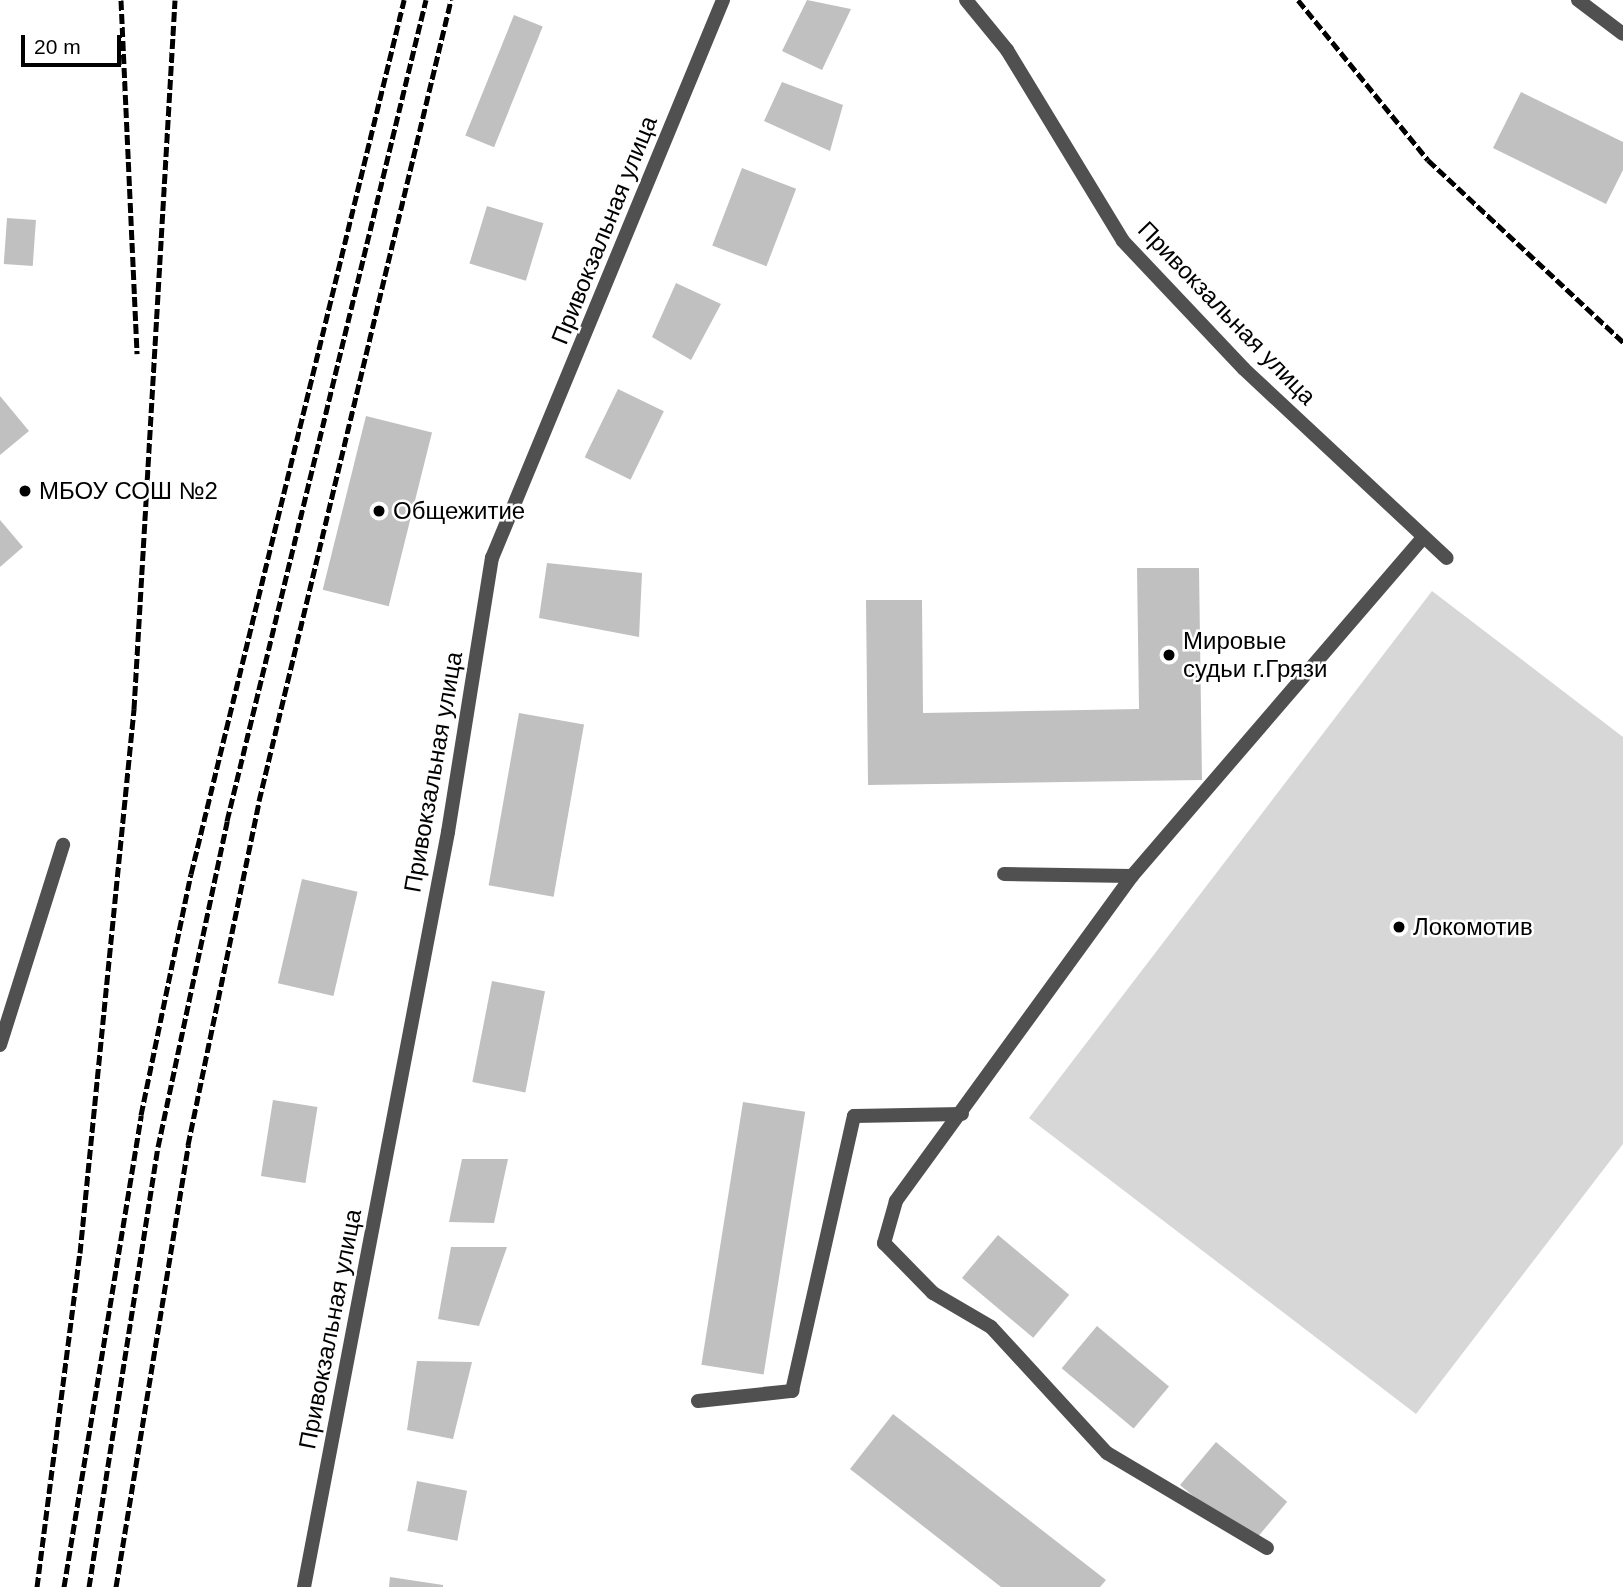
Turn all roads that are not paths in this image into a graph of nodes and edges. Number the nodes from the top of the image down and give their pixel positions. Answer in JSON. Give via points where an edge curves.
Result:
{"nodes":[{"id":1,"x":723,"y":0,"type":"edge"},
{"id":2,"x":966,"y":0,"type":"edge"},
{"id":3,"x":1578,"y":0,"type":"edge"},
{"id":4,"x":1623,"y":34,"type":"edge"},
{"id":5,"x":1424,"y":537,"type":"junction"},
{"id":6,"x":1447,"y":558,"type":"dead end"},
{"id":7,"x":63,"y":845,"type":"dead end"},
{"id":8,"x":1004,"y":874,"type":"dead end"},
{"id":9,"x":1132,"y":876,"type":"junction"},
{"id":10,"x":0,"y":1045,"type":"edge"},
{"id":11,"x":962,"y":1114,"type":"junction"},
{"id":12,"x":698,"y":1401,"type":"dead end"},
{"id":13,"x":1267,"y":1548,"type":"dead end"},
{"id":14,"x":304,"y":1587,"type":"edge"}],
"edges":[{"from":1,"to":14,"type":"street","name":"Привокзальная улица","via":[[492,558],[448,832]]},
{"from":2,"to":5,"type":"street","name":"Привокзальная улица","via":[[1007,50],[1123,241],[1244,369]]},
{"from":3,"to":4,"type":"street"},
{"from":5,"to":6,"type":"street","name":"Привокзальная улица"},
{"from":5,"to":9,"type":"street"},
{"from":7,"to":10,"type":"street"},
{"from":8,"to":9,"type":"street"},
{"from":9,"to":11,"type":"street"},
{"from":11,"to":12,"type":"street","via":[[854,1116],[792,1391]]},
{"from":11,"to":13,"type":"street","via":[[896,1201],[884,1243],[933,1293],[991,1327],[1107,1453]]}]}
